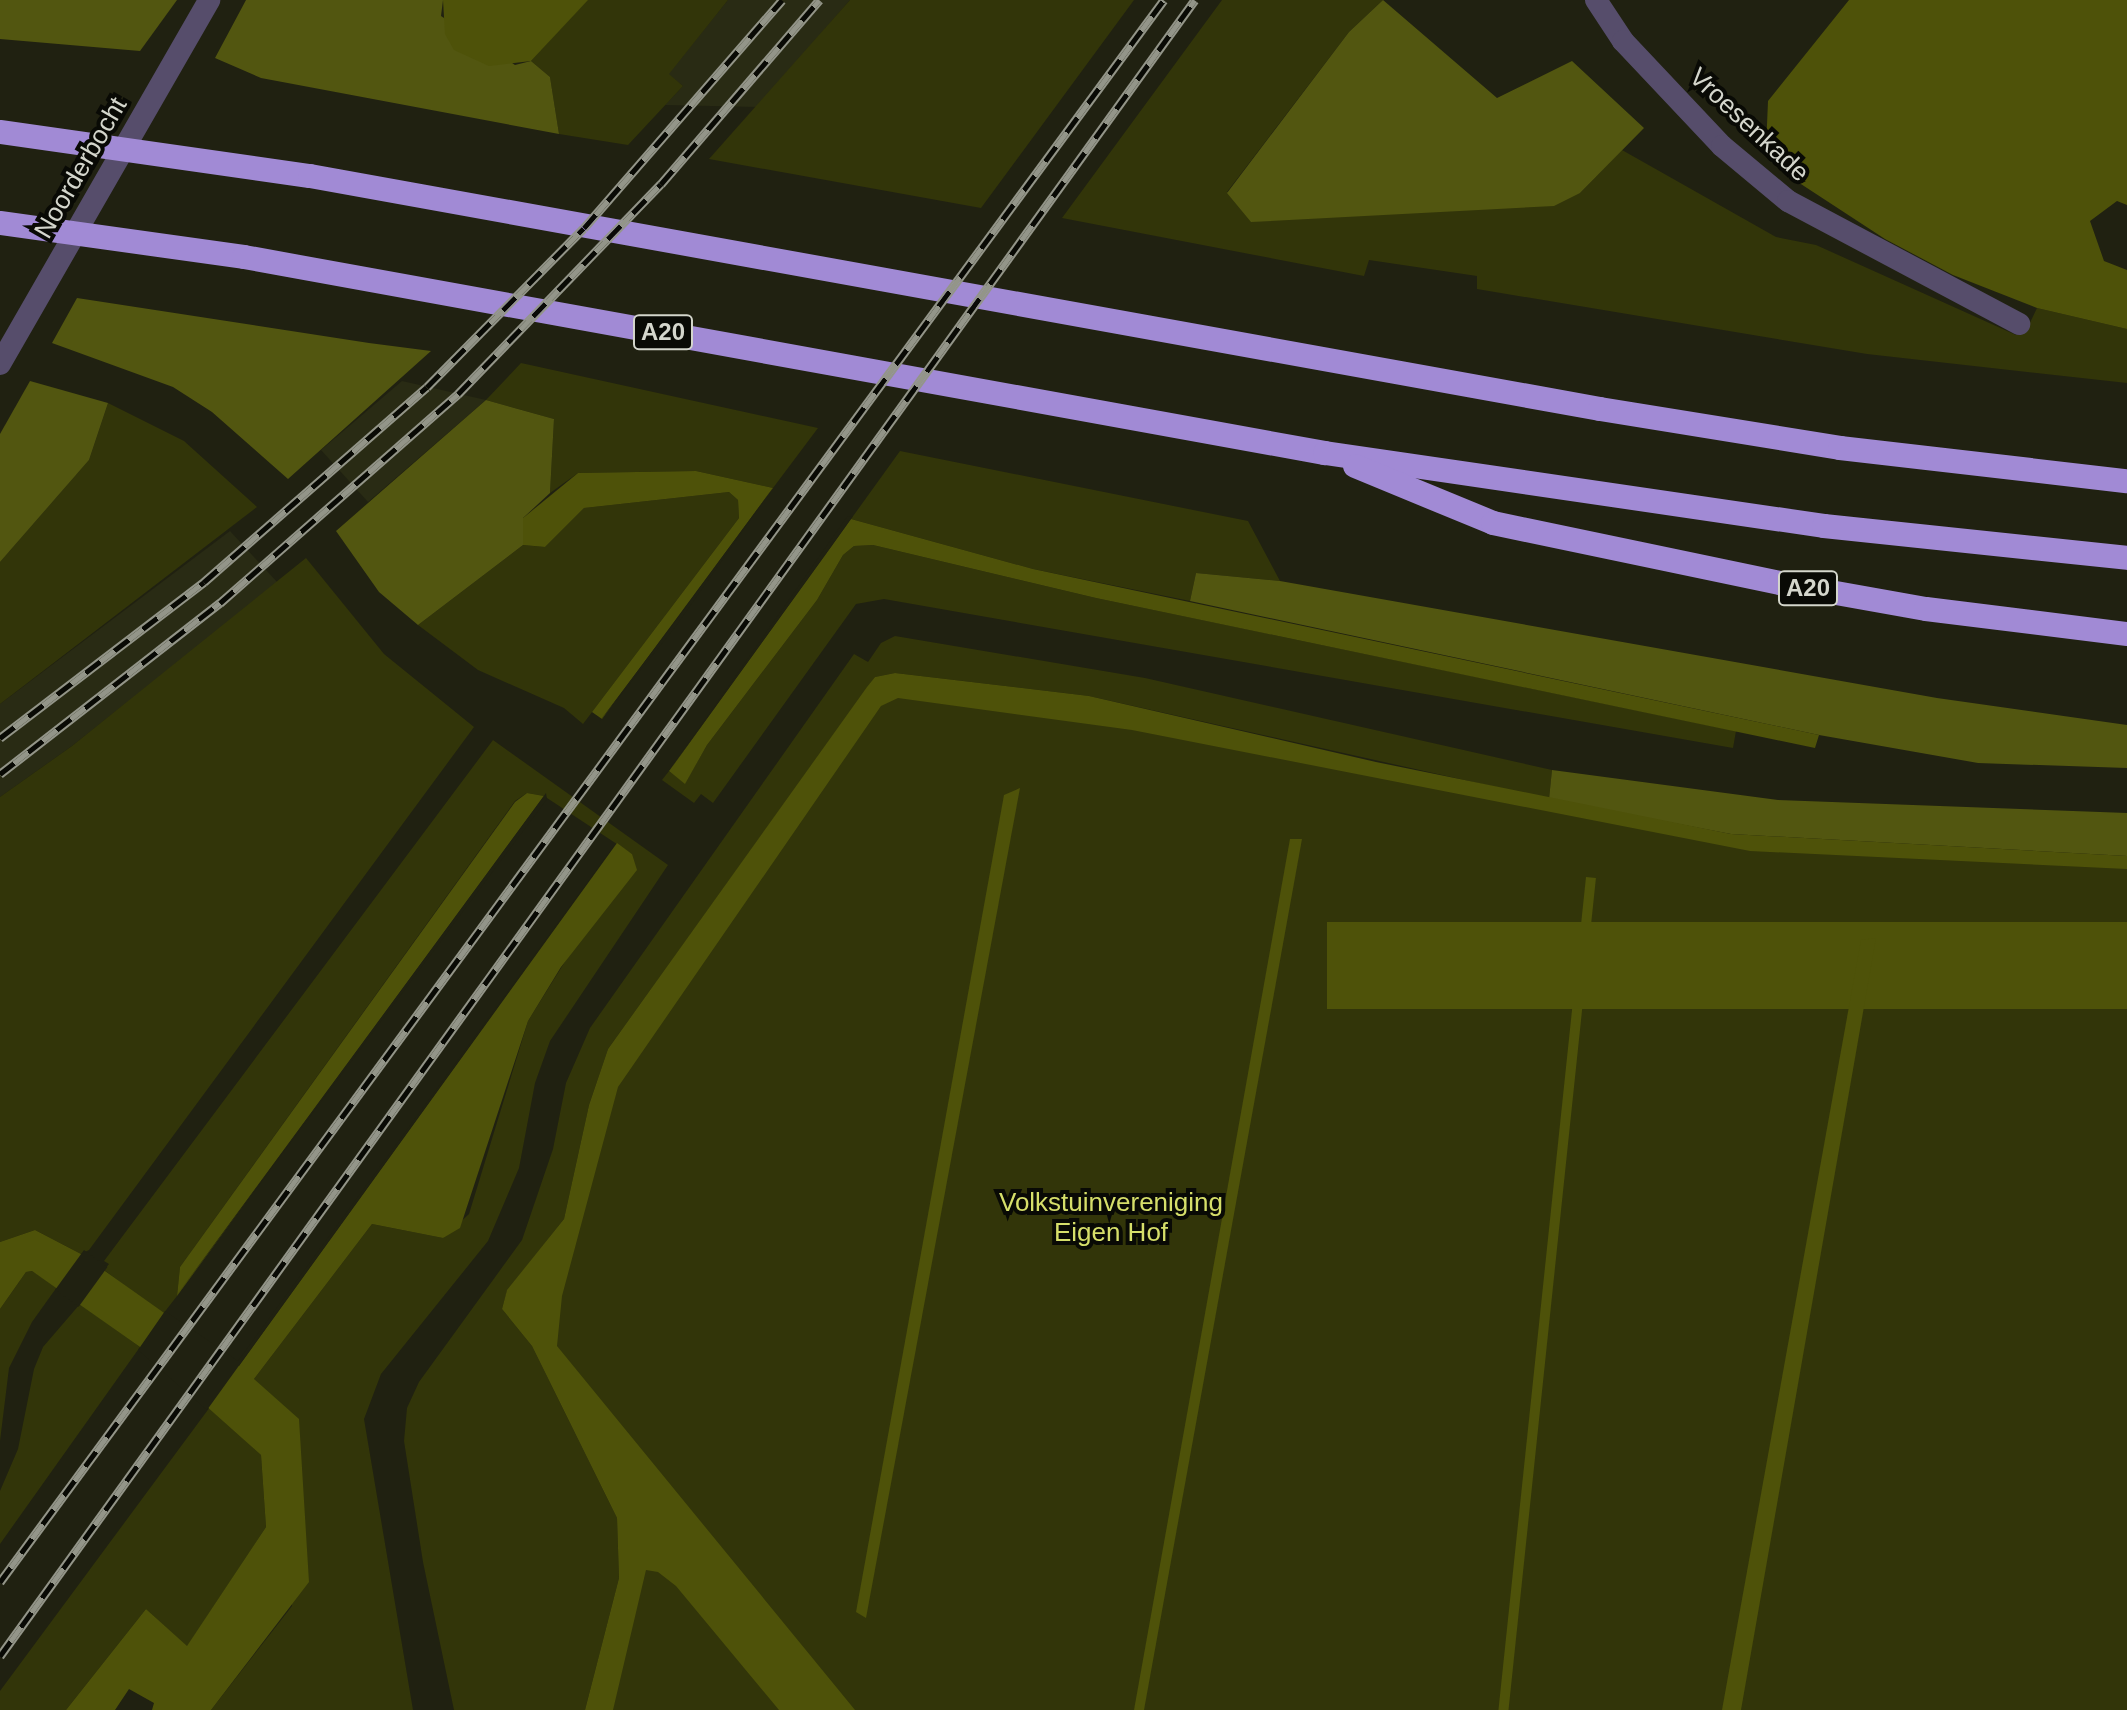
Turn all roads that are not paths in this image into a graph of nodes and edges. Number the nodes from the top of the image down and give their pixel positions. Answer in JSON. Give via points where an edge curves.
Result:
{"nodes":[{"id":1,"x":209,"y":0,"type":"edge"},
{"id":2,"x":1596,"y":0,"type":"edge"},
{"id":3,"x":0,"y":132,"type":"edge"},
{"id":4,"x":0,"y":223,"type":"edge"},
{"id":5,"x":2019,"y":324,"type":"dead end"},
{"id":6,"x":0,"y":364,"type":"edge"},
{"id":7,"x":1325,"y":453,"type":"junction"},
{"id":8,"x":2127,"y":481,"type":"edge"},
{"id":9,"x":2127,"y":558,"type":"edge"},
{"id":10,"x":2127,"y":634,"type":"edge"}],
"edges":[{"from":1,"to":6,"type":"street","name":"Noorderbocht"},
{"from":2,"to":5,"type":"street","name":"Vroesenkade","via":[[1623,41],[1722,146],[1788,201]]},
{"from":3,"to":8,"type":"highway","via":[[310,176],[1600,409],[1840,448]]},
{"from":4,"to":7,"type":"highway","number":"A20","via":[[244,257]]},
{"from":7,"to":9,"type":"highway","number":"A20","via":[[1824,526]]},
{"from":7,"to":10,"type":"highway","number":"A20","via":[[1493,523],[1795,586]]}]}
